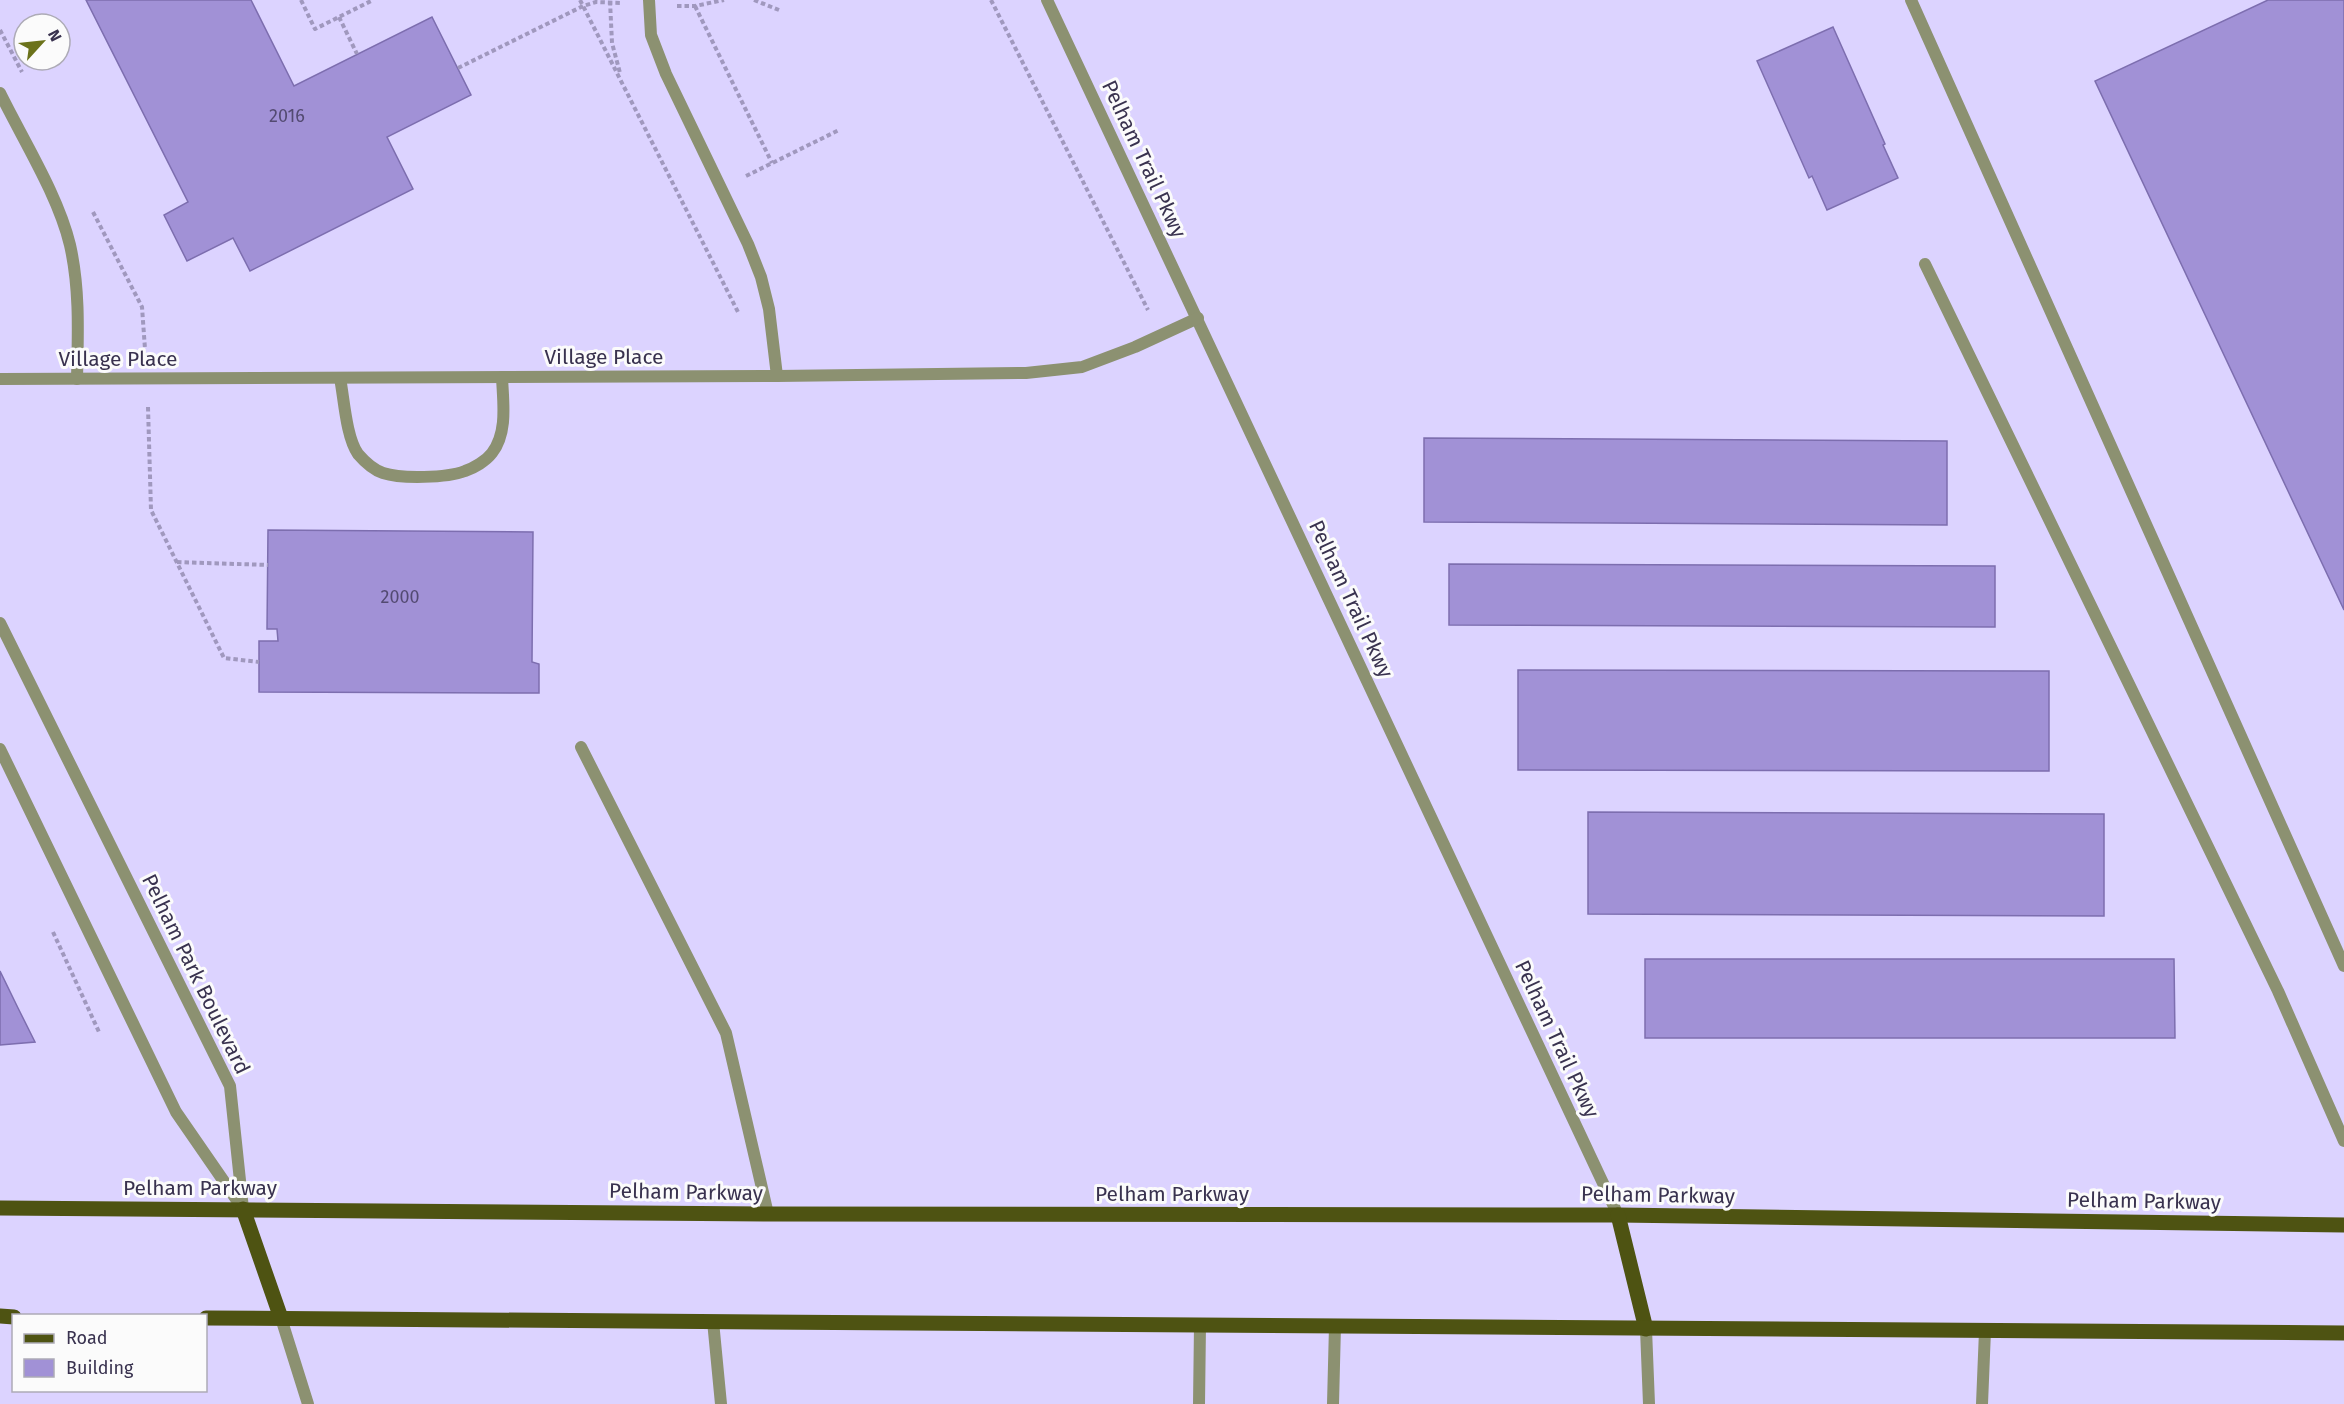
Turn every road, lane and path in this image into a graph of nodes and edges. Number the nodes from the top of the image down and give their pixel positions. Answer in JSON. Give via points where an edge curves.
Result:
{"nodes":[{"id":1,"x":301,"y":0,"type":"edge"},
{"id":2,"x":373,"y":0,"type":"edge"},
{"id":3,"x":580,"y":0,"type":"edge"},
{"id":4,"x":610,"y":0,"type":"edge"},
{"id":5,"x":649,"y":0,"type":"edge"},
{"id":6,"x":754,"y":0,"type":"edge"},
{"id":7,"x":991,"y":0,"type":"edge"},
{"id":8,"x":1047,"y":0,"type":"edge"},
{"id":9,"x":1911,"y":0,"type":"edge"},
{"id":10,"x":583,"y":6,"type":"junction"},
{"id":11,"x":695,"y":6,"type":"dead end"},
{"id":12,"x":779,"y":10,"type":"dead end"},
{"id":13,"x":339,"y":17,"type":"junction"},
{"id":14,"x":357,"y":54,"type":"dead end"},
{"id":15,"x":458,"y":68,"type":"dead end"},
{"id":16,"x":622,"y":81,"type":"junction"},
{"id":17,"x":0,"y":93,"type":"edge"},
{"id":18,"x":839,"y":130,"type":"dead end"},
{"id":19,"x":772,"y":163,"type":"junction"},
{"id":20,"x":721,"y":189,"type":"junction"},
{"id":21,"x":684,"y":207,"type":"junction"},
{"id":22,"x":1925,"y":264,"type":"dead end"},
{"id":23,"x":1198,"y":318,"type":"junction"},
{"id":24,"x":743,"y":320,"type":"dead end"},
{"id":25,"x":1160,"y":335,"type":"junction"},
{"id":26,"x":777,"y":376,"type":"junction"},
{"id":27,"x":502,"y":377,"type":"junction"},
{"id":28,"x":340,"y":378,"type":"junction"},
{"id":29,"x":0,"y":379,"type":"edge"},
{"id":30,"x":77,"y":379,"type":"junction"},
{"id":31,"x":177,"y":562,"type":"dead end"},
{"id":32,"x":268,"y":565,"type":"dead end"},
{"id":33,"x":0,"y":623,"type":"edge"},
{"id":34,"x":581,"y":747,"type":"dead end"},
{"id":35,"x":0,"y":749,"type":"edge"},
{"id":36,"x":2344,"y":965,"type":"edge"},
{"id":37,"x":2344,"y":1141,"type":"edge"},
{"id":38,"x":0,"y":1208,"type":"edge"},
{"id":39,"x":243,"y":1209,"type":"junction"},
{"id":40,"x":768,"y":1214,"type":"junction"},
{"id":41,"x":1618,"y":1215,"type":"junction"},
{"id":42,"x":2344,"y":1225,"type":"edge"},
{"id":43,"x":207,"y":1318,"type":"edge"},
{"id":44,"x":281,"y":1318,"type":"junction"},
{"id":45,"x":713,"y":1321,"type":"junction"},
{"id":46,"x":1200,"y":1325,"type":"junction"},
{"id":47,"x":1335,"y":1326,"type":"junction"},
{"id":48,"x":1646,"y":1329,"type":"junction"},
{"id":49,"x":1985,"y":1331,"type":"junction"},
{"id":50,"x":2344,"y":1333,"type":"edge"},
{"id":51,"x":308,"y":1404,"type":"edge"},
{"id":52,"x":721,"y":1404,"type":"edge"},
{"id":53,"x":1199,"y":1404,"type":"edge"},
{"id":54,"x":1333,"y":1404,"type":"edge"},
{"id":55,"x":1648,"y":1404,"type":"edge"},
{"id":56,"x":1982,"y":1404,"type":"edge"}],
"edges":[{"from":1,"to":13,"type":"path","via":[[315,29]]},
{"from":2,"to":13,"type":"path"},
{"from":3,"to":10,"type":"path"},
{"from":4,"to":16,"type":"path","via":[[612,43]]},
{"from":5,"to":20,"type":"street","via":[[651,35]]},
{"from":6,"to":12,"type":"path"},
{"from":7,"to":25,"type":"path"},
{"from":8,"to":23,"type":"street","name":"Pelham Trail Pkwy"},
{"from":9,"to":36,"type":"street"},
{"from":10,"to":15,"type":"path"},
{"from":10,"to":16,"type":"path"},
{"from":11,"to":19,"type":"path"},
{"from":13,"to":14,"type":"path"},
{"from":16,"to":21,"type":"path"},
{"from":17,"to":30,"type":"street","via":[[56,203],[69,243],[78,300]]},
{"from":18,"to":19,"type":"path"},
{"from":19,"to":20,"type":"path"},
{"from":20,"to":21,"type":"path"},
{"from":20,"to":26,"type":"street","via":[[761,277]]},
{"from":21,"to":24,"type":"path"},
{"from":22,"to":37,"type":"street","via":[[2278,991]]},
{"from":23,"to":25,"type":"street","name":"Village Place"},
{"from":23,"to":41,"type":"street","name":"Pelham Trail Pkwy"},
{"from":25,"to":26,"type":"street","name":"Village Place","via":[[1082,366],[1037,372]]},
{"from":26,"to":27,"type":"street","name":"Village Place"},
{"from":27,"to":28,"type":"street","name":"Village Place"},
{"from":27,"to":28,"type":"street","via":[[503,418],[492,453],[467,471],[452,475],[403,476],[383,473],[357,452]]},
{"from":28,"to":30,"type":"street","name":"Village Place"},
{"from":29,"to":30,"type":"street","name":"Village Place"},
{"from":31,"to":32,"type":"path"},
{"from":33,"to":39,"type":"street","name":"Pelham Park Boulevard","via":[[230,1086]]},
{"from":34,"to":40,"type":"street","via":[[726,1033]]},
{"from":35,"to":39,"type":"street","via":[[176,1112]]},
{"from":38,"to":39,"type":"main road","name":"Pelham Parkway"},
{"from":39,"to":40,"type":"main road","name":"Pelham Parkway"},
{"from":39,"to":44,"type":"main road"},
{"from":40,"to":41,"type":"main road","name":"Pelham Parkway"},
{"from":41,"to":42,"type":"main road","name":"Pelham Parkway"},
{"from":41,"to":48,"type":"main road"},
{"from":43,"to":44,"type":"main road"},
{"from":44,"to":45,"type":"main road"},
{"from":44,"to":51,"type":"street"},
{"from":45,"to":46,"type":"main road"},
{"from":45,"to":52,"type":"street"},
{"from":46,"to":47,"type":"main road"},
{"from":46,"to":53,"type":"street"},
{"from":47,"to":48,"type":"main road"},
{"from":47,"to":54,"type":"street"},
{"from":48,"to":49,"type":"main road"},
{"from":48,"to":55,"type":"street"},
{"from":49,"to":50,"type":"main road"},
{"from":49,"to":56,"type":"street"}]}
